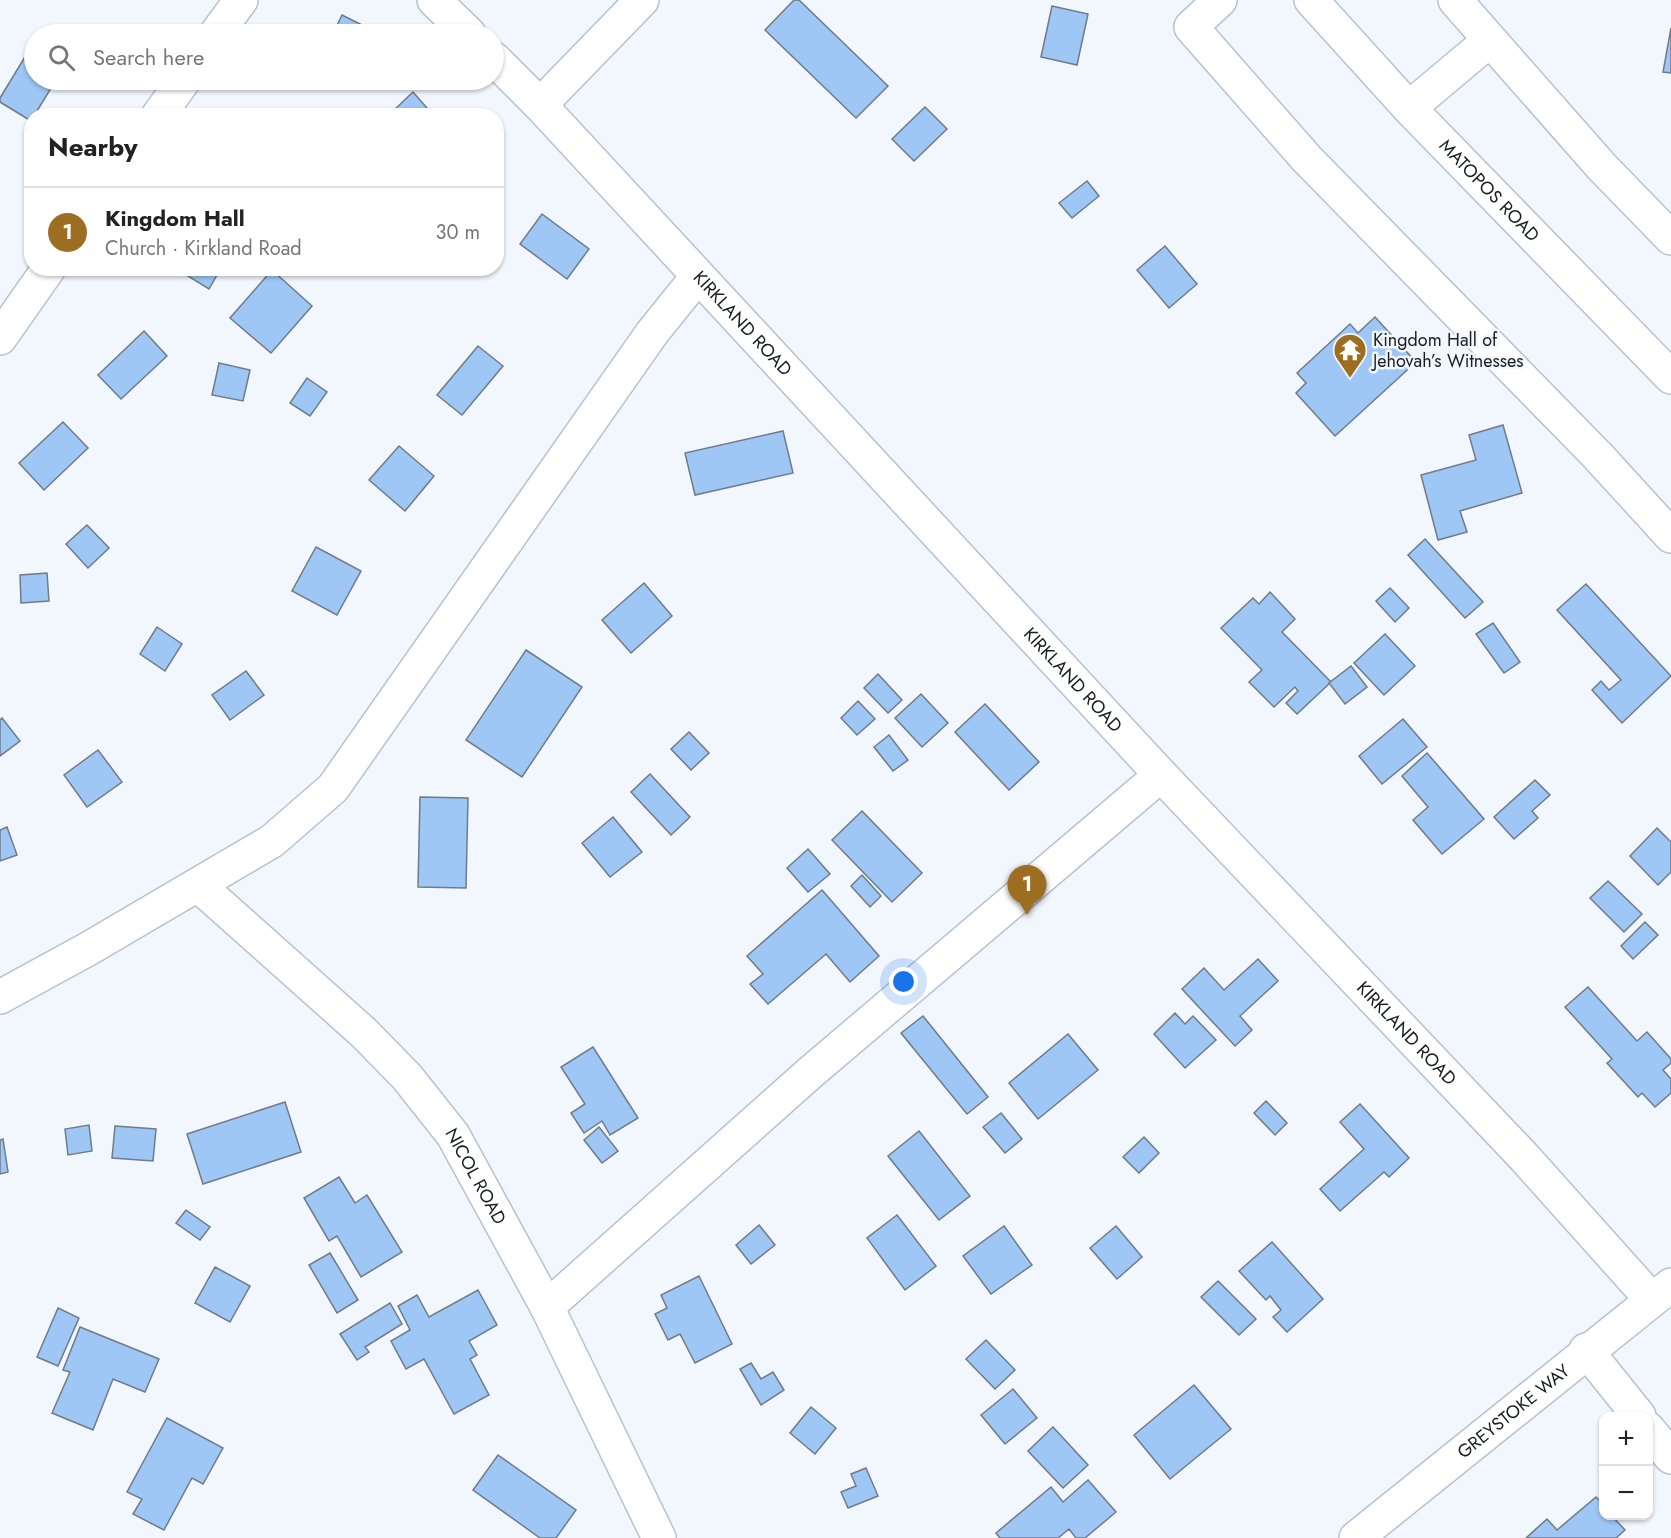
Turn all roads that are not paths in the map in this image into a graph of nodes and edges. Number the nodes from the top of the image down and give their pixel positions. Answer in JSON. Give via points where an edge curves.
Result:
{"nodes":[{"id":1,"x":241,"y":0,"type":"edge"},
{"id":2,"x":434,"y":0,"type":"edge"},
{"id":3,"x":642,"y":0,"type":"edge"},
{"id":4,"x":1220,"y":0,"type":"edge"},
{"id":5,"x":1311,"y":0,"type":"edge"},
{"id":6,"x":1455,"y":0,"type":"edge"},
{"id":7,"x":223,"y":24,"type":"edge"},
{"id":8,"x":459,"y":24,"type":"edge"},
{"id":9,"x":1490,"y":40,"type":"junction"},
{"id":10,"x":504,"y":69,"type":"edge"},
{"id":11,"x":177,"y":90,"type":"edge"},
{"id":12,"x":540,"y":105,"type":"junction"},
{"id":13,"x":164,"y":108,"type":"edge"},
{"id":14,"x":1409,"y":108,"type":"junction"},
{"id":15,"x":1671,"y":238,"type":"edge"},
{"id":16,"x":43,"y":276,"type":"edge"},
{"id":17,"x":698,"y":276,"type":"junction"},
{"id":18,"x":0,"y":338,"type":"edge"},
{"id":19,"x":1671,"y":377,"type":"edge"},
{"id":20,"x":1671,"y":536,"type":"edge"},
{"id":21,"x":1161,"y":775,"type":"junction"},
{"id":22,"x":198,"y":885,"type":"junction"},
{"id":23,"x":0,"y":997,"type":"edge"},
{"id":24,"x":1662,"y":1292,"type":"edge"},
{"id":25,"x":547,"y":1307,"type":"junction"},
{"id":26,"x":1586,"y":1350,"type":"junction"},
{"id":27,"x":1636,"y":1412,"type":"edge"},
{"id":28,"x":1653,"y":1435,"type":"edge"},
{"id":29,"x":1671,"y":1457,"type":"edge"},
{"id":30,"x":659,"y":1538,"type":"edge"},
{"id":31,"x":1356,"y":1538,"type":"edge"}],
"edges":[{"from":1,"to":7,"type":"street"},
{"from":2,"to":8,"type":"street"},
{"from":3,"to":12,"type":"street"},
{"from":4,"to":20,"type":"street","via":[[1191,27],[1307,159],[1596,454]]},
{"from":5,"to":14,"type":"street","name":"MATOPOS ROAD"},
{"from":6,"to":9,"type":"street"},
{"from":9,"to":14,"type":"street"},
{"from":9,"to":15,"type":"street","via":[[1602,167]]},
{"from":10,"to":12,"type":"street","name":"KIRKLAND ROAD"},
{"from":11,"to":13,"type":"street"},
{"from":12,"to":17,"type":"street","name":"KIRKLAND ROAD"},
{"from":14,"to":19,"type":"street","name":"MATOPOS ROAD"},
{"from":16,"to":18,"type":"street"},
{"from":17,"to":21,"type":"street","name":"KIRKLAND ROAD"},
{"from":17,"to":22,"type":"street","via":[[652,333],[333,788],[272,841]]},
{"from":21,"to":24,"type":"street","name":"KIRKLAND ROAD","via":[[1524,1157]]},
{"from":21,"to":25,"type":"street","via":[[820,1064]]},
{"from":22,"to":23,"type":"street"},
{"from":22,"to":25,"type":"street","name":"NICOL ROAD","via":[[364,1033],[407,1077],[453,1135]]},
{"from":24,"to":26,"type":"street","name":"GREYSTOKE WAY"},
{"from":25,"to":30,"type":"street","name":"NICOL ROAD"},
{"from":26,"to":27,"type":"street"},
{"from":26,"to":31,"type":"street","name":"GREYSTOKE WAY"},
{"from":28,"to":29,"type":"street"}]}
